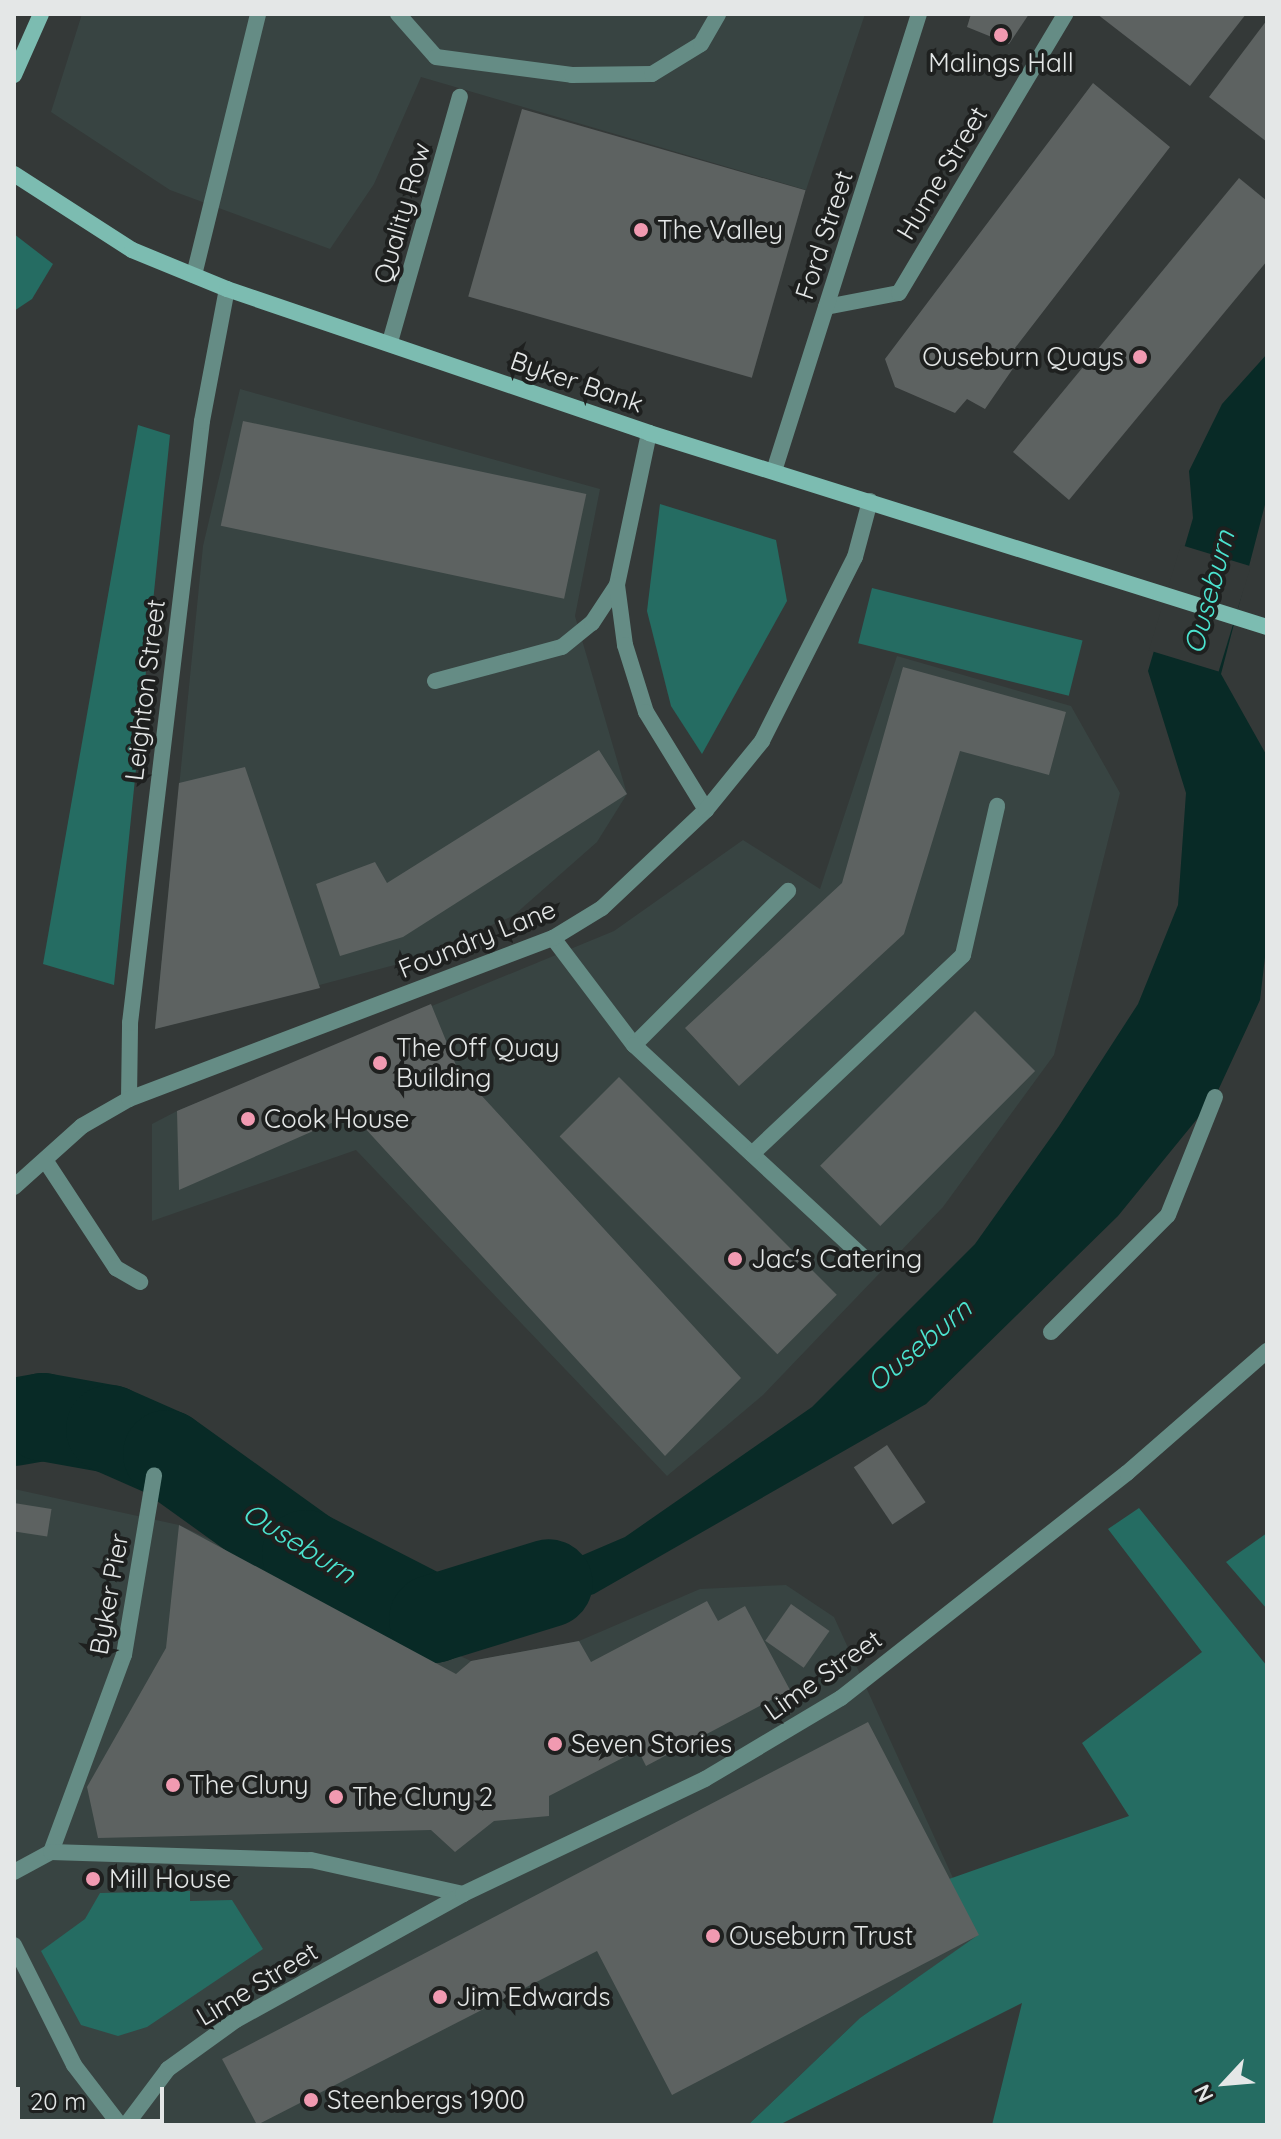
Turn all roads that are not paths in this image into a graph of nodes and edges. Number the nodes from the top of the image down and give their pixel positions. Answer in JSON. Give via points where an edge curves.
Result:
{"nodes":[{"id":1,"x":41,"y":14,"type":"edge"},
{"id":2,"x":258,"y":14,"type":"edge"},
{"id":3,"x":398,"y":14,"type":"edge"},
{"id":4,"x":718,"y":14,"type":"edge"},
{"id":5,"x":919,"y":14,"type":"edge"},
{"id":6,"x":1065,"y":14,"type":"edge"},
{"id":7,"x":14,"y":75,"type":"edge"},
{"id":8,"x":460,"y":97,"type":"dead end"},
{"id":9,"x":14,"y":174,"type":"edge"},
{"id":10,"x":194,"y":275,"type":"junction"},
{"id":11,"x":227,"y":289,"type":"junction"},
{"id":12,"x":826,"y":307,"type":"junction"},
{"id":13,"x":390,"y":342,"type":"junction"},
{"id":14,"x":649,"y":433,"type":"junction"},
{"id":15,"x":774,"y":471,"type":"junction"},
{"id":16,"x":870,"y":501,"type":"junction"},
{"id":17,"x":617,"y":585,"type":"junction"},
{"id":18,"x":1267,"y":627,"type":"edge"},
{"id":19,"x":435,"y":681,"type":"dead end"},
{"id":20,"x":997,"y":806,"type":"dead end"},
{"id":21,"x":706,"y":810,"type":"junction"},
{"id":22,"x":788,"y":891,"type":"dead end"},
{"id":23,"x":553,"y":938,"type":"junction"},
{"id":24,"x":634,"y":1045,"type":"junction"},
{"id":25,"x":1215,"y":1097,"type":"dead end"},
{"id":26,"x":129,"y":1099,"type":"junction"},
{"id":27,"x":752,"y":1154,"type":"junction"},
{"id":28,"x":47,"y":1163,"type":"junction"},
{"id":29,"x":14,"y":1187,"type":"edge"},
{"id":30,"x":863,"y":1257,"type":"dead end"},
{"id":31,"x":140,"y":1282,"type":"dead end"},
{"id":32,"x":1051,"y":1332,"type":"dead end"},
{"id":33,"x":1267,"y":1351,"type":"edge"},
{"id":34,"x":154,"y":1475,"type":"dead end"},
{"id":35,"x":51,"y":1852,"type":"junction"},
{"id":36,"x":14,"y":1872,"type":"edge"},
{"id":37,"x":463,"y":1894,"type":"junction"},
{"id":38,"x":14,"y":1945,"type":"edge"},
{"id":39,"x":120,"y":2125,"type":"edge"},
{"id":40,"x":126,"y":2125,"type":"edge"}],
"edges":[{"from":1,"to":7,"type":"main road"},
{"from":2,"to":10,"type":"street"},
{"from":3,"to":4,"type":"street","via":[[436,57],[572,75],[652,74],[701,44]]},
{"from":5,"to":12,"type":"street","name":"Ford Street"},
{"from":6,"to":12,"type":"street","name":"Hume Street","via":[[899,293]]},
{"from":8,"to":13,"type":"street","name":"Quality Row"},
{"from":9,"to":10,"type":"main road","name":"Byker Bank","via":[[132,250]]},
{"from":10,"to":11,"type":"main road","name":"Byker Bank"},
{"from":11,"to":13,"type":"main road","name":"Byker Bank"},
{"from":11,"to":26,"type":"street","name":"Leighton Street","via":[[202,421],[130,1023]]},
{"from":12,"to":15,"type":"street","name":"Ford Street"},
{"from":13,"to":14,"type":"main road","name":"Byker Bank"},
{"from":14,"to":15,"type":"main road","name":"Byker Bank"},
{"from":14,"to":17,"type":"street"},
{"from":15,"to":16,"type":"main road","name":"Byker Bank"},
{"from":16,"to":18,"type":"main road","name":"Byker Bank"},
{"from":16,"to":21,"type":"street","name":"Foundry Lane","via":[[855,557],[807,662],[762,741]]},
{"from":17,"to":19,"type":"street","via":[[592,623],[562,647]]},
{"from":17,"to":21,"type":"street","via":[[625,645],[646,712]]},
{"from":20,"to":27,"type":"street","via":[[963,955]]},
{"from":21,"to":23,"type":"street","name":"Foundry Lane","via":[[602,908]]},
{"from":22,"to":24,"type":"street"},
{"from":23,"to":24,"type":"street"},
{"from":23,"to":26,"type":"street","name":"Foundry Lane"},
{"from":24,"to":27,"type":"street"},
{"from":25,"to":32,"type":"street","via":[[1168,1215]]},
{"from":26,"to":28,"type":"street","name":"Foundry Lane","via":[[82,1126]]},
{"from":27,"to":30,"type":"street"},
{"from":28,"to":29,"type":"street","name":"Foundry Lane"},
{"from":28,"to":31,"type":"street","via":[[116,1268]]},
{"from":33,"to":37,"type":"street","name":"Lime Street","via":[[1127,1473],[841,1698],[705,1779]]},
{"from":34,"to":35,"type":"street","name":"Byker Pier","via":[[124,1655]]},
{"from":35,"to":36,"type":"street"},
{"from":35,"to":37,"type":"street","via":[[311,1860]]},
{"from":37,"to":40,"type":"street","name":"Lime Street","via":[[236,2020],[168,2069]]},
{"from":38,"to":39,"type":"street","via":[[74,2065]]}]}
